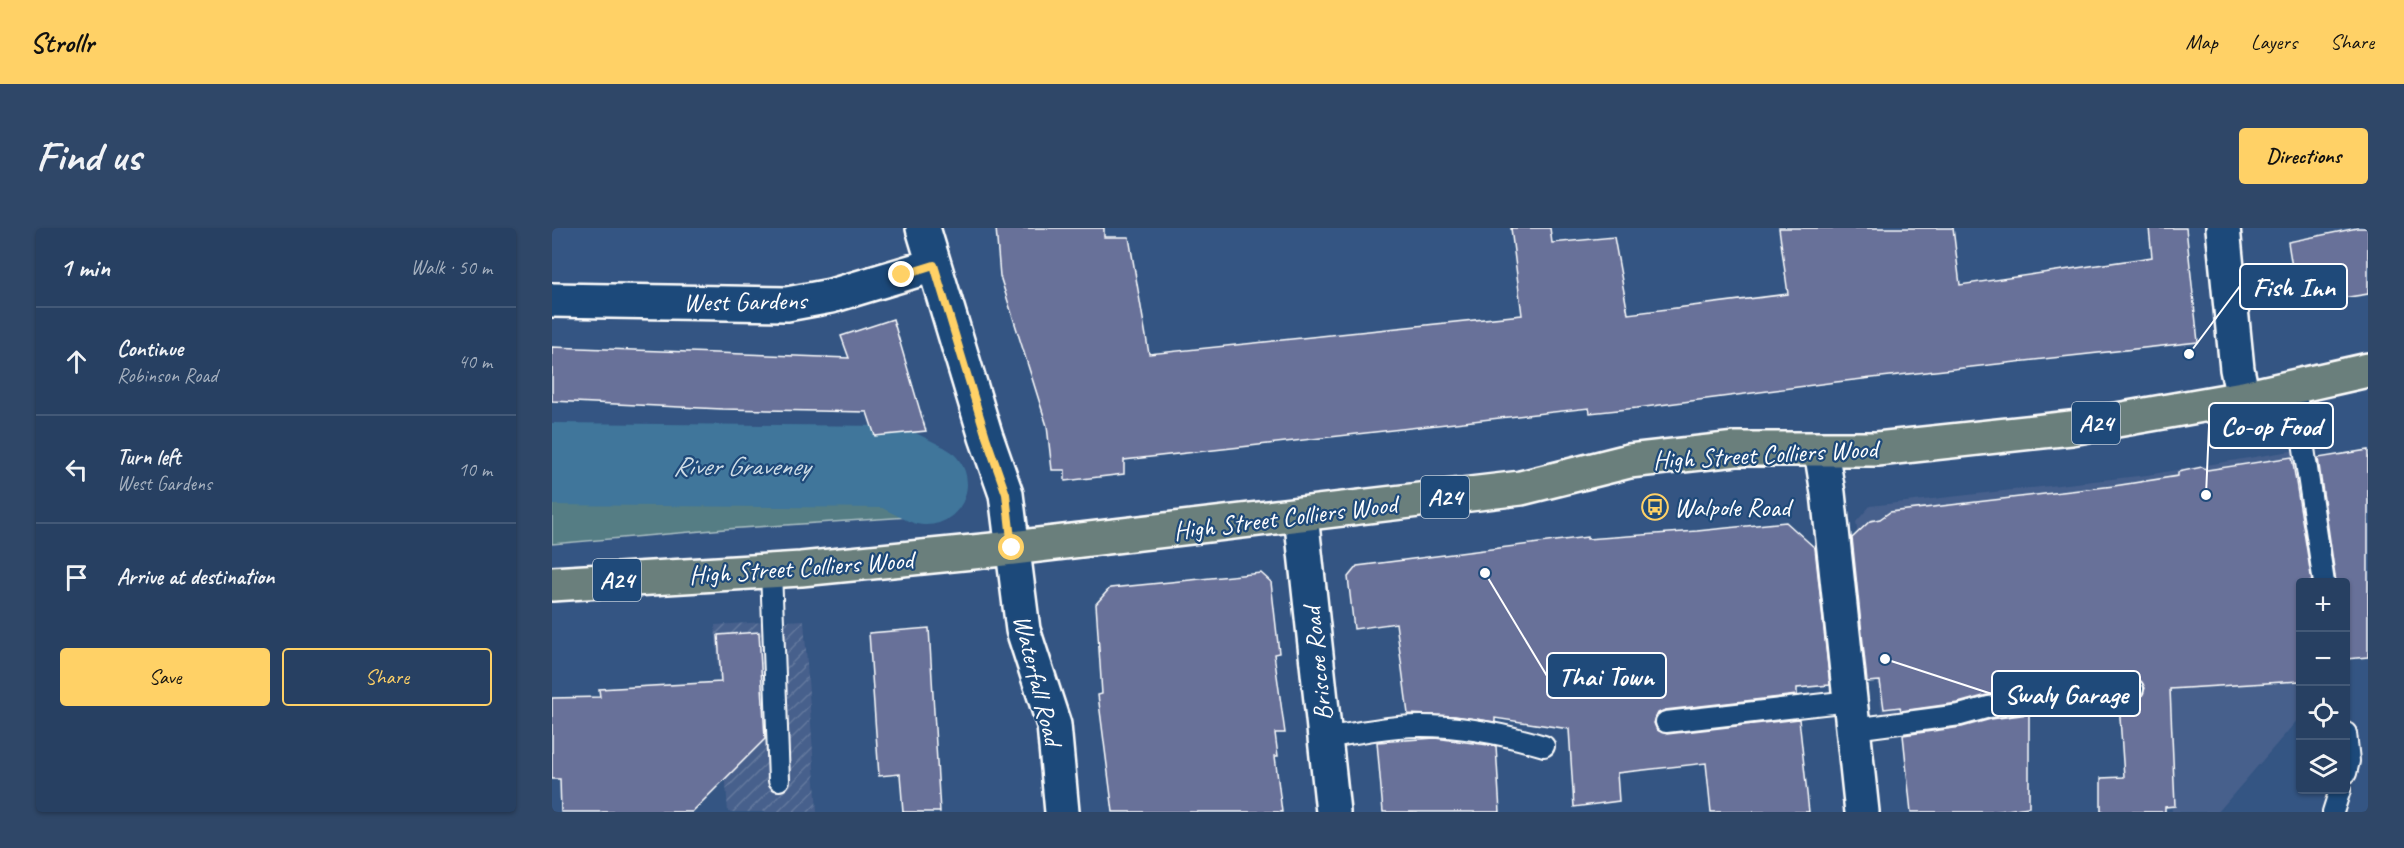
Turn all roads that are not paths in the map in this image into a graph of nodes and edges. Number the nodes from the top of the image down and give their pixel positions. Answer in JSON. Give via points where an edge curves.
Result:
{"nodes":[{"id":1,"x":923,"y":228,"type":"edge"},
{"id":2,"x":2223,"y":228,"type":"edge"},
{"id":3,"x":934,"y":265,"type":"junction"},
{"id":4,"x":552,"y":300,"type":"edge"},
{"id":5,"x":2368,"y":370,"type":"edge"},
{"id":6,"x":2295,"y":388,"type":"junction"},
{"id":7,"x":2243,"y":398,"type":"junction"},
{"id":8,"x":1821,"y":450,"type":"junction"},
{"id":9,"x":1300,"y":515,"type":"junction"},
{"id":10,"x":1012,"y":548,"type":"junction"},
{"id":11,"x":771,"y":571,"type":"junction"},
{"id":12,"x":2323,"y":578,"type":"edge"},
{"id":13,"x":552,"y":584,"type":"edge"},
{"id":14,"x":2133,"y":689,"type":"dead end"},
{"id":15,"x":1852,"y":715,"type":"junction"},
{"id":16,"x":1666,"y":722,"type":"dead end"},
{"id":17,"x":1326,"y":738,"type":"junction"},
{"id":18,"x":1544,"y":746,"type":"dead end"},
{"id":19,"x":779,"y":780,"type":"dead end"},
{"id":20,"x":2338,"y":794,"type":"edge"},
{"id":21,"x":1062,"y":812,"type":"edge"},
{"id":22,"x":1333,"y":812,"type":"edge"},
{"id":23,"x":1862,"y":812,"type":"edge"},
{"id":24,"x":2332,"y":812,"type":"edge"}],
"edges":[{"from":1,"to":3,"type":"street","name":"Waterfall Road"},
{"from":2,"to":7,"type":"street"},
{"from":3,"to":4,"type":"street","name":"West Gardens","via":[[831,296],[788,304]]},
{"from":3,"to":10,"type":"street","name":"Waterfall Road","via":[[1006,494]]},
{"from":5,"to":6,"type":"highway","name":"High Street Colliers Wood","number":"A24"},
{"from":6,"to":7,"type":"highway","name":"High Street Colliers Wood","number":"A24"},
{"from":6,"to":12,"type":"lane"},
{"from":7,"to":8,"type":"highway","name":"High Street Colliers Wood","number":"A24","via":[[2071,428],[1877,449]]},
{"from":8,"to":9,"type":"highway","name":"High Street Colliers Wood","number":"A24","via":[[1736,449],[1629,461],[1521,488]]},
{"from":8,"to":15,"type":"street"},
{"from":9,"to":10,"type":"highway","name":"High Street Colliers Wood","number":"A24"},
{"from":9,"to":17,"type":"street","name":"Briscoe Road"},
{"from":10,"to":11,"type":"highway","name":"High Street Colliers Wood","number":"A24"},
{"from":10,"to":21,"type":"street","name":"Waterfall Road","via":[[1023,630],[1054,725]]},
{"from":11,"to":13,"type":"highway","name":"High Street Colliers Wood","number":"A24"},
{"from":11,"to":19,"type":"lane"},
{"from":14,"to":15,"type":"lane","via":[[1989,707],[1960,715]]},
{"from":15,"to":16,"type":"lane"},
{"from":15,"to":23,"type":"street"},
{"from":17,"to":18,"type":"lane","via":[[1399,727],[1454,727],[1508,735]]},
{"from":17,"to":22,"type":"street","name":"Briscoe Road"},
{"from":20,"to":24,"type":"lane"}]}
